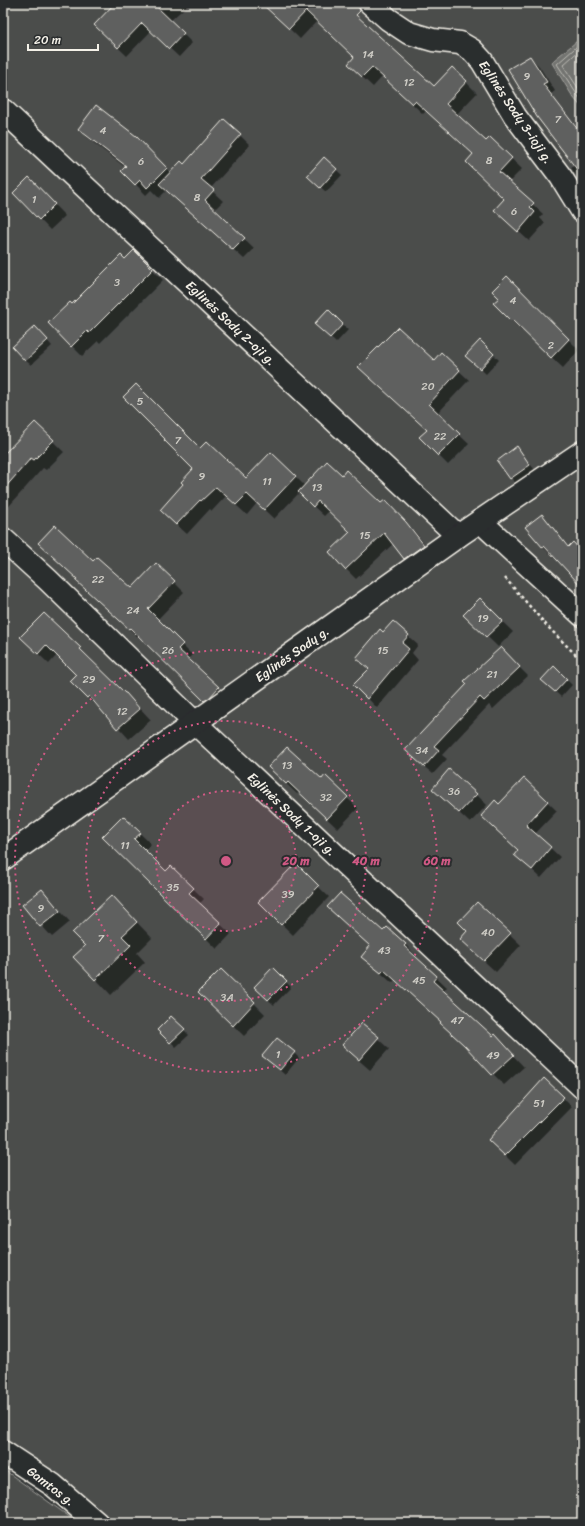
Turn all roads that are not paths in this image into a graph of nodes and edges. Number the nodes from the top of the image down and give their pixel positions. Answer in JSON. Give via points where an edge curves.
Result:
{"nodes":[{"id":1,"x":370,"y":3,"type":"edge"},
{"id":2,"x":3,"y":110,"type":"edge"},
{"id":3,"x":582,"y":211,"type":"edge"},
{"id":4,"x":582,"y":452,"type":"edge"},
{"id":5,"x":480,"y":521,"type":"junction"},
{"id":6,"x":458,"y":536,"type":"junction"},
{"id":7,"x":3,"y":539,"type":"edge"},
{"id":8,"x":582,"y":615,"type":"edge"},
{"id":9,"x":195,"y":723,"type":"junction"},
{"id":10,"x":3,"y":859,"type":"edge"},
{"id":11,"x":582,"y":1086,"type":"edge"},
{"id":12,"x":3,"y":1452,"type":"edge"},
{"id":13,"x":97,"y":1523,"type":"edge"}],
"edges":[{"from":1,"to":3,"type":"street","name":"Eglinės Sodų 3-ioji g.","via":[[409,33],[434,40],[460,43],[472,50],[482,61],[515,116],[561,177]]},
{"from":2,"to":6,"type":"street","name":"Eglinės Sodų 2-oji g."},
{"from":4,"to":5,"type":"street","name":"Eglinės Sodų g."},
{"from":5,"to":6,"type":"street","name":"Eglinės Sodų g."},
{"from":5,"to":8,"type":"street"},
{"from":6,"to":9,"type":"street","name":"Eglinės Sodų g."},
{"from":7,"to":9,"type":"street","name":"Eglinės Sodų 1-oji g."},
{"from":9,"to":10,"type":"street","name":"Eglinės Sodų g."},
{"from":9,"to":11,"type":"street","name":"Eglinės Sodų 1-oji g."},
{"from":12,"to":13,"type":"street","name":"Gamtos g.","via":[[53,1485]]}]}
